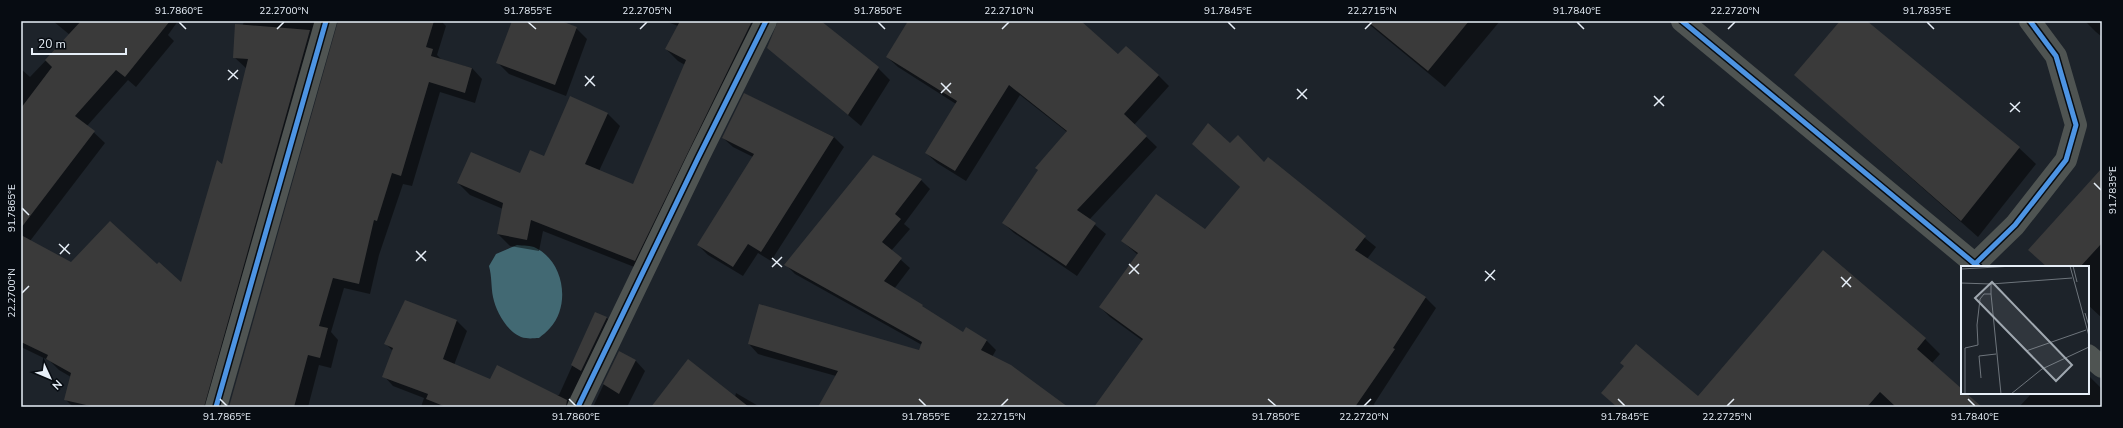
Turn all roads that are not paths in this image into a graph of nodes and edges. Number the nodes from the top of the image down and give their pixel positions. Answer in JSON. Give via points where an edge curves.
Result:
{"nodes":[{"id":1,"x":326,"y":21,"type":"edge"},
{"id":2,"x":766,"y":21,"type":"edge"},
{"id":3,"x":1682,"y":21,"type":"edge"},
{"id":4,"x":2030,"y":21,"type":"edge"},
{"id":5,"x":1977,"y":266,"type":"edge"},
{"id":6,"x":2089,"y":356,"type":"edge"},
{"id":7,"x":2102,"y":367,"type":"edge"},
{"id":8,"x":216,"y":407,"type":"edge"},
{"id":9,"x":578,"y":407,"type":"edge"}],
"edges":[{"from":1,"to":8,"type":"street"},
{"from":2,"to":9,"type":"street"},
{"from":3,"to":5,"type":"street"},
{"from":4,"to":5,"type":"street","via":[[2056,56],[2076,125],[2066,160],[2015,225]]},
{"from":6,"to":7,"type":"street"}]}
